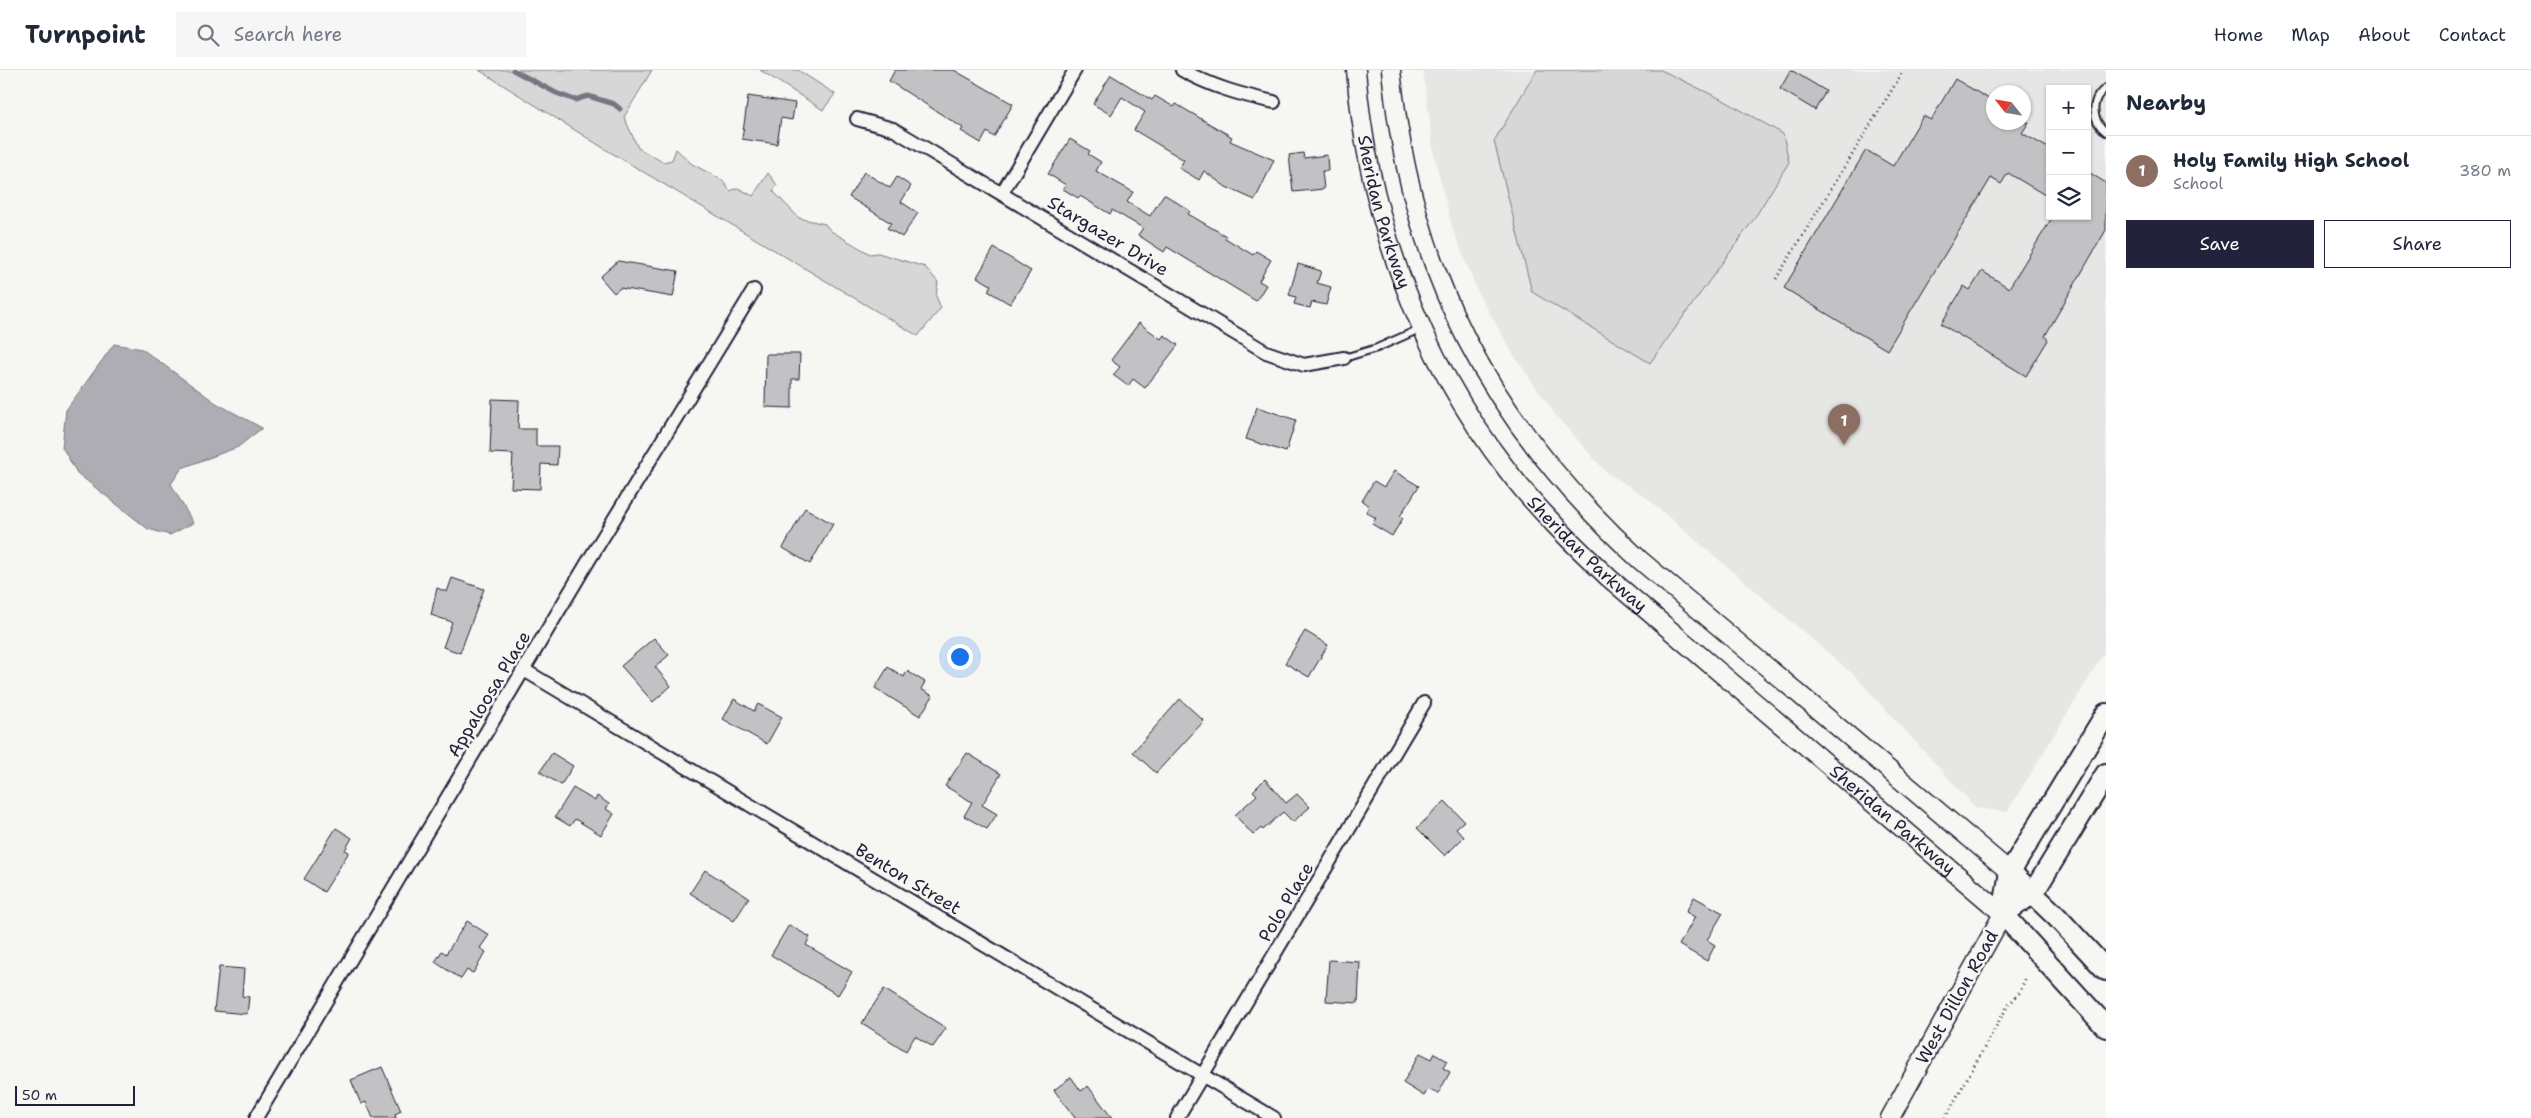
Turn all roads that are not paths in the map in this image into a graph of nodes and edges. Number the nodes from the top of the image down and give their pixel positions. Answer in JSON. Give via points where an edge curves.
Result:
{"nodes":[{"id":1,"x":1076,"y":70,"type":"edge"},
{"id":2,"x":1182,"y":70,"type":"edge"},
{"id":3,"x":1356,"y":70,"type":"edge"},
{"id":4,"x":1391,"y":70,"type":"edge"},
{"id":5,"x":2106,"y":84,"type":"edge"},
{"id":6,"x":2104,"y":89,"type":"edge"},
{"id":7,"x":1274,"y":102,"type":"dead end"},
{"id":8,"x":857,"y":119,"type":"dead end"},
{"id":9,"x":2106,"y":132,"type":"edge"},
{"id":10,"x":1002,"y":193,"type":"junction"},
{"id":11,"x":754,"y":290,"type":"dead end"},
{"id":12,"x":1422,"y":327,"type":"junction"},
{"id":13,"x":1344,"y":358,"type":"joint"},
{"id":14,"x":524,"y":670,"type":"junction"},
{"id":15,"x":1424,"y":703,"type":"dead end"},
{"id":16,"x":2106,"y":714,"type":"edge"},
{"id":17,"x":2106,"y":774,"type":"edge"},
{"id":18,"x":2010,"y":872,"type":"junction"},
{"id":19,"x":2033,"y":893,"type":"junction"},
{"id":20,"x":2003,"y":914,"type":"junction"},
{"id":21,"x":2106,"y":970,"type":"edge"},
{"id":22,"x":2106,"y":1027,"type":"edge"},
{"id":23,"x":1203,"y":1076,"type":"junction"},
{"id":24,"x":256,"y":1118,"type":"edge"},
{"id":25,"x":1177,"y":1118,"type":"edge"},
{"id":26,"x":1274,"y":1118,"type":"edge"},
{"id":27,"x":1890,"y":1118,"type":"edge"}],
"edges":[{"from":1,"to":10,"type":"street"},
{"from":2,"to":7,"type":"street","via":[[1234,93]]},
{"from":3,"to":12,"type":"main road","name":"Sheridan Parkway","via":[[1363,130],[1376,194],[1396,262]]},
{"from":4,"to":18,"type":"main road","name":"Sheridan Parkway","via":[[1408,180],[1433,263],[1473,351],[1529,442],[1584,507],[1640,560]]},
{"from":5,"to":6,"type":"lane"},
{"from":6,"to":9,"type":"lane","via":[[2096,98],[2094,116]]},
{"from":8,"to":10,"type":"street","name":"Stargazer Drive","via":[[894,129]]},
{"from":10,"to":13,"type":"street","name":"Stargazer Drive","via":[[1266,352],[1304,365]]},
{"from":11,"to":14,"type":"street","name":"Appaloosa Place"},
{"from":12,"to":13,"type":"lane","via":[[1377,348]]},
{"from":12,"to":20,"type":"main road","name":"Sheridan Parkway","via":[[1488,443],[1566,538]]},
{"from":14,"to":23,"type":"street","name":"Benton Street"},
{"from":14,"to":24,"type":"street","name":"Appaloosa Place"},
{"from":15,"to":23,"type":"street","name":"Polo Place"},
{"from":16,"to":18,"type":"main road"},
{"from":17,"to":19,"type":"main road"},
{"from":18,"to":19,"type":"main road","name":"Sheridan Parkway"},
{"from":18,"to":20,"type":"main road","name":"West Dillon Road"},
{"from":19,"to":20,"type":"main road"},
{"from":19,"to":21,"type":"main road","name":"Sheridan Parkway"},
{"from":20,"to":22,"type":"main road"},
{"from":20,"to":27,"type":"main road","name":"West Dillon Road"},
{"from":23,"to":25,"type":"street","name":"Polo Place"},
{"from":23,"to":26,"type":"street","name":"Benton Street"}]}
